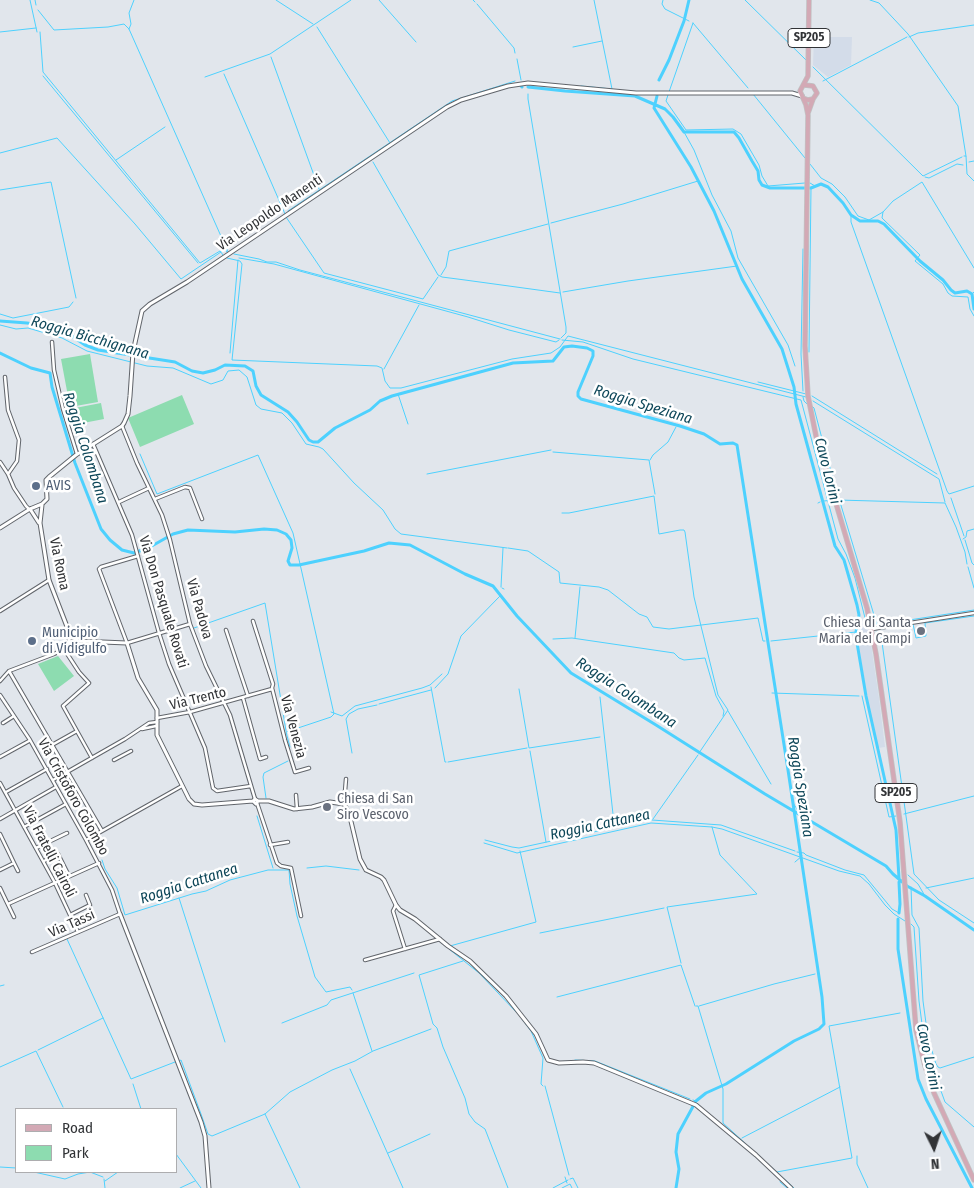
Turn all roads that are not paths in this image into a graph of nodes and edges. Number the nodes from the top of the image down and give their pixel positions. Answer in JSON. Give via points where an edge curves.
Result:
{"nodes":[{"id":1,"x":809,"y":0,"type":"edge"},
{"id":2,"x":808,"y":76,"type":"junction"},
{"id":3,"x":805,"y":85,"type":"junction"},
{"id":4,"x":813,"y":86,"type":"junction"},
{"id":5,"x":801,"y":89,"type":"junction"},
{"id":6,"x":792,"y":93,"type":"junction"},
{"id":7,"x":802,"y":97,"type":"junction"},
{"id":8,"x":813,"y":99,"type":"junction"},
{"id":9,"x":808,"y":115,"type":"junction"},
{"id":10,"x":52,"y":342,"type":"dead end"},
{"id":11,"x":6,"y":377,"type":"dead end"},
{"id":12,"x":122,"y":426,"type":"junction"},
{"id":13,"x":93,"y":444,"type":"junction"},
{"id":14,"x":77,"y":454,"type":"junction"},
{"id":15,"x":0,"y":462,"type":"edge"},
{"id":16,"x":8,"y":474,"type":"junction"},
{"id":17,"x":149,"y":488,"type":"junction"},
{"id":18,"x":154,"y":499,"type":"junction"},
{"id":19,"x":119,"y":502,"type":"junction"},
{"id":20,"x":42,"y":504,"type":"junction"},
{"id":21,"x":30,"y":509,"type":"junction"},
{"id":22,"x":202,"y":519,"type":"dead end"},
{"id":23,"x":40,"y":523,"type":"junction"},
{"id":24,"x":0,"y":528,"type":"edge"},
{"id":25,"x":138,"y":555,"type":"junction"},
{"id":26,"x":49,"y":580,"type":"junction"},
{"id":27,"x":0,"y":611,"type":"edge"},
{"id":28,"x":974,"y":613,"type":"edge"},
{"id":29,"x":253,"y":621,"type":"dead end"},
{"id":30,"x":190,"y":624,"type":"junction"},
{"id":31,"x":872,"y":629,"type":"junction"},
{"id":32,"x":226,"y":630,"type":"dead end"},
{"id":33,"x":159,"y":634,"type":"junction"},
{"id":34,"x":73,"y":638,"type":"junction"},
{"id":35,"x":69,"y":641,"type":"joint"},
{"id":36,"x":128,"y":643,"type":"junction"},
{"id":37,"x":64,"y":649,"type":"junction"},
{"id":38,"x":9,"y":671,"type":"junction"},
{"id":39,"x":0,"y":681,"type":"edge"},
{"id":40,"x":272,"y":688,"type":"junction"},
{"id":41,"x":0,"y":695,"type":"edge"},
{"id":42,"x":248,"y":696,"type":"junction"},
{"id":43,"x":243,"y":698,"type":"junction"},
{"id":44,"x":224,"y":703,"type":"junction"},
{"id":45,"x":190,"y":712,"type":"junction"},
{"id":46,"x":14,"y":716,"type":"junction"},
{"id":47,"x":157,"y":722,"type":"junction"},
{"id":48,"x":3,"y":723,"type":"dead end"},
{"id":49,"x":147,"y":728,"type":"junction"},
{"id":50,"x":141,"y":729,"type":"junction"},
{"id":51,"x":77,"y":731,"type":"junction"},
{"id":52,"x":157,"y":735,"type":"junction"},
{"id":53,"x":30,"y":740,"type":"junction"},
{"id":54,"x":52,"y":745,"type":"junction"},
{"id":55,"x":131,"y":751,"type":"dead end"},
{"id":56,"x":0,"y":757,"type":"edge"},
{"id":57,"x":266,"y":757,"type":"dead end"},
{"id":58,"x":92,"y":758,"type":"junction"},
{"id":59,"x":114,"y":760,"type":"dead end"},
{"id":60,"x":309,"y":768,"type":"dead end"},
{"id":61,"x":47,"y":769,"type":"junction"},
{"id":62,"x":67,"y":772,"type":"junction"},
{"id":63,"x":346,"y":779,"type":"dead end"},
{"id":64,"x":52,"y":780,"type":"junction"},
{"id":65,"x":0,"y":783,"type":"edge"},
{"id":66,"x":182,"y":786,"type":"junction"},
{"id":67,"x":251,"y":786,"type":"junction"},
{"id":68,"x":56,"y":788,"type":"junction"},
{"id":69,"x":6,"y":792,"type":"junction"},
{"id":70,"x":296,"y":795,"type":"dead end"},
{"id":71,"x":256,"y":801,"type":"junction"},
{"id":72,"x":66,"y":804,"type":"junction"},
{"id":73,"x":344,"y":804,"type":"junction"},
{"id":74,"x":297,"y":809,"type":"junction"},
{"id":75,"x":16,"y":810,"type":"junction"},
{"id":76,"x":0,"y":819,"type":"edge"},
{"id":77,"x":24,"y":827,"type":"junction"},
{"id":78,"x":102,"y":831,"type":"junction"},
{"id":79,"x":67,"y":833,"type":"dead end"},
{"id":80,"x":0,"y":834,"type":"edge"},
{"id":81,"x":86,"y":840,"type":"junction"},
{"id":82,"x":288,"y":842,"type":"dead end"},
{"id":83,"x":270,"y":845,"type":"junction"},
{"id":84,"x":36,"y":848,"type":"junction"},
{"id":85,"x":43,"y":861,"type":"junction"},
{"id":86,"x":14,"y":863,"type":"junction"},
{"id":87,"x":99,"y":863,"type":"junction"},
{"id":88,"x":0,"y":870,"type":"edge"},
{"id":89,"x":18,"y":871,"type":"dead end"},
{"id":90,"x":69,"y":876,"type":"junction"},
{"id":91,"x":55,"y":883,"type":"junction"},
{"id":92,"x":0,"y":888,"type":"edge"},
{"id":93,"x":86,"y":895,"type":"dead end"},
{"id":94,"x":8,"y":904,"type":"junction"},
{"id":95,"x":396,"y":905,"type":"junction"},
{"id":96,"x":120,"y":914,"type":"junction"},
{"id":97,"x":70,"y":915,"type":"junction"},
{"id":98,"x":301,"y":916,"type":"dead end"},
{"id":99,"x":14,"y":918,"type":"dead end"},
{"id":100,"x":78,"y":932,"type":"junction"},
{"id":101,"x":440,"y":939,"type":"junction"},
{"id":102,"x":405,"y":949,"type":"junction"},
{"id":103,"x":32,"y":952,"type":"dead end"},
{"id":104,"x":365,"y":960,"type":"dead end"},
{"id":105,"x":974,"y":1180,"type":"edge"},
{"id":106,"x":209,"y":1188,"type":"edge"},
{"id":107,"x":791,"y":1188,"type":"edge"}],
"edges":[{"from":1,"to":2,"type":"main road","number":"SP205"},
{"from":2,"to":3,"type":"main road","number":"SP205"},
{"from":2,"to":4,"type":"main road","number":"SP205"},
{"from":3,"to":4,"type":"main road"},
{"from":3,"to":5,"type":"main road","number":"SP205"},
{"from":4,"to":8,"type":"main road","number":"SP205","via":[[817,92]]},
{"from":5,"to":6,"type":"street"},
{"from":5,"to":7,"type":"main road","number":"SP205"},
{"from":6,"to":7,"type":"street"},
{"from":6,"to":12,"type":"street","name":"Via Leopoldo Manenti","via":[[636,93],[528,83],[508,86],[447,107],[142,310],[133,352],[128,414]]},
{"from":7,"to":8,"type":"main road"},
{"from":7,"to":9,"type":"main road","number":"SP205"},
{"from":8,"to":9,"type":"main road","number":"SP205"},
{"from":9,"to":31,"type":"main road","number":"SP205","via":[[804,346],[808,397],[816,436]]},
{"from":10,"to":14,"type":"street","via":[[54,370]]},
{"from":11,"to":16,"type":"street","via":[[8,410],[19,440],[17,460]]},
{"from":12,"to":13,"type":"street"},
{"from":12,"to":17,"type":"street","name":"Via Padova"},
{"from":13,"to":14,"type":"street"},
{"from":13,"to":19,"type":"street","name":"Via Don Pasquale Rovati"},
{"from":14,"to":20,"type":"street","via":[[46,480],[48,496]]},
{"from":15,"to":16,"type":"street","name":"Via Roma"},
{"from":16,"to":21,"type":"street","name":"Via Roma"},
{"from":17,"to":18,"type":"street","name":"Via Padova"},
{"from":17,"to":19,"type":"street"},
{"from":18,"to":22,"type":"street","via":[[190,488]]},
{"from":18,"to":30,"type":"street","name":"Via Padova","via":[[170,540]]},
{"from":19,"to":25,"type":"street","name":"Via Don Pasquale Rovati"},
{"from":20,"to":21,"type":"street"},
{"from":20,"to":23,"type":"street","name":"Via Roma"},
{"from":21,"to":23,"type":"street","name":"Via Roma"},
{"from":21,"to":24,"type":"street"},
{"from":23,"to":26,"type":"street","name":"Via Roma"},
{"from":25,"to":33,"type":"street","name":"Via Don Pasquale Rovati"},
{"from":25,"to":36,"type":"street","via":[[99,570]]},
{"from":26,"to":27,"type":"street"},
{"from":26,"to":34,"type":"street","name":"Via Roma"},
{"from":28,"to":31,"type":"street"},
{"from":29,"to":40,"type":"street","name":"Via Venezia"},
{"from":30,"to":33,"type":"street"},
{"from":30,"to":44,"type":"street","name":"Via Padova"},
{"from":31,"to":105,"type":"main road","number":"SP205","via":[[900,822],[913,1007],[920,1049],[934,1092]]},
{"from":32,"to":42,"type":"street","name":"Via Trento"},
{"from":33,"to":36,"type":"street"},
{"from":33,"to":45,"type":"street","name":"Via Don Pasquale Rovati"},
{"from":34,"to":35,"type":"street","via":[[72,643]]},
{"from":34,"to":36,"type":"street"},
{"from":35,"to":37,"type":"street"},
{"from":36,"to":47,"type":"street","via":[[136,672],[157,710]]},
{"from":37,"to":38,"type":"street"},
{"from":37,"to":51,"type":"street","via":[[89,682],[62,706]]},
{"from":38,"to":39,"type":"street"},
{"from":38,"to":54,"type":"street"},
{"from":40,"to":42,"type":"street","name":"Via Trento"},
{"from":40,"to":60,"type":"street","name":"Via Venezia","via":[[295,772]]},
{"from":41,"to":46,"type":"street","name":"Via Cristoforo Colombo"},
{"from":42,"to":43,"type":"street","name":"Via Trento"},
{"from":43,"to":44,"type":"street","name":"Via Trento"},
{"from":43,"to":57,"type":"street","name":"Via Trento","via":[[260,759]]},
{"from":44,"to":45,"type":"street","name":"Via Trento"},
{"from":44,"to":67,"type":"street","name":"Via Padova"},
{"from":45,"to":47,"type":"street","name":"Via Trento"},
{"from":45,"to":67,"type":"street","name":"Via Don Pasquale Rovati","via":[[205,748],[214,790]]},
{"from":46,"to":48,"type":"street"},
{"from":46,"to":53,"type":"street","name":"Via Cristoforo Colombo"},
{"from":47,"to":49,"type":"street"},
{"from":47,"to":50,"type":"street"},
{"from":47,"to":52,"type":"street"},
{"from":49,"to":50,"type":"street"},
{"from":49,"to":52,"type":"street"},
{"from":50,"to":58,"type":"street"},
{"from":51,"to":54,"type":"street"},
{"from":51,"to":58,"type":"street"},
{"from":52,"to":66,"type":"street"},
{"from":53,"to":56,"type":"street"},
{"from":53,"to":61,"type":"street","name":"Via Cristoforo Colombo"},
{"from":54,"to":62,"type":"street"},
{"from":55,"to":59,"type":"street"},
{"from":58,"to":62,"type":"street"},
{"from":61,"to":64,"type":"street","name":"Via Cristoforo Colombo"},
{"from":61,"to":69,"type":"street"},
{"from":62,"to":64,"type":"street"},
{"from":62,"to":78,"type":"street"},
{"from":63,"to":73,"type":"street"},
{"from":64,"to":68,"type":"street","name":"Via Cristoforo Colombo"},
{"from":65,"to":69,"type":"street","name":"Via Fratelli Cairoli"},
{"from":66,"to":71,"type":"street","via":[[194,804]]},
{"from":66,"to":78,"type":"street"},
{"from":67,"to":71,"type":"street","name":"Via Padova"},
{"from":68,"to":72,"type":"street","name":"Via Cristoforo Colombo"},
{"from":68,"to":75,"type":"street"},
{"from":69,"to":75,"type":"street","name":"Via Fratelli Cairoli"},
{"from":70,"to":74,"type":"street"},
{"from":71,"to":74,"type":"street"},
{"from":71,"to":83,"type":"street","name":"Via Padova"},
{"from":72,"to":77,"type":"street"},
{"from":72,"to":81,"type":"street","name":"Via Cristoforo Colombo"},
{"from":73,"to":74,"type":"street","via":[[330,802]]},
{"from":73,"to":95,"type":"street","via":[[363,867],[384,880]]},
{"from":75,"to":76,"type":"street"},
{"from":75,"to":77,"type":"street","name":"Via Fratelli Cairoli"},
{"from":77,"to":84,"type":"street","name":"Via Fratelli Cairoli"},
{"from":78,"to":81,"type":"street"},
{"from":79,"to":84,"type":"street"},
{"from":80,"to":86,"type":"street"},
{"from":81,"to":87,"type":"street","name":"Via Cristoforo Colombo"},
{"from":82,"to":83,"type":"street"},
{"from":83,"to":98,"type":"street","name":"Via Padova","via":[[277,863],[291,868]]},
{"from":84,"to":85,"type":"street","name":"Via Fratelli Cairoli"},
{"from":85,"to":90,"type":"street","via":[[58,854]]},
{"from":85,"to":91,"type":"street","name":"Via Fratelli Cairoli"},
{"from":86,"to":88,"type":"street"},
{"from":86,"to":89,"type":"street"},
{"from":87,"to":90,"type":"street"},
{"from":87,"to":96,"type":"street","name":"Via Cristoforo Colombo"},
{"from":90,"to":91,"type":"street"},
{"from":91,"to":94,"type":"street"},
{"from":91,"to":97,"type":"street","name":"Via Fratelli Cairoli"},
{"from":92,"to":94,"type":"street"},
{"from":93,"to":97,"type":"street","via":[[90,905]]},
{"from":94,"to":99,"type":"street"},
{"from":95,"to":101,"type":"street"},
{"from":95,"to":102,"type":"street","via":[[393,911]]},
{"from":96,"to":100,"type":"street","name":"Via Tassi"},
{"from":96,"to":106,"type":"street","via":[[202,1122]]},
{"from":97,"to":100,"type":"street","name":"Via Fratelli Cairoli"},
{"from":100,"to":103,"type":"street","name":"Via Tassi"},
{"from":101,"to":102,"type":"street"},
{"from":101,"to":107,"type":"street","via":[[470,961],[512,1003],[536,1034],[548,1060],[594,1063],[694,1104]]},
{"from":102,"to":104,"type":"street"}]}
